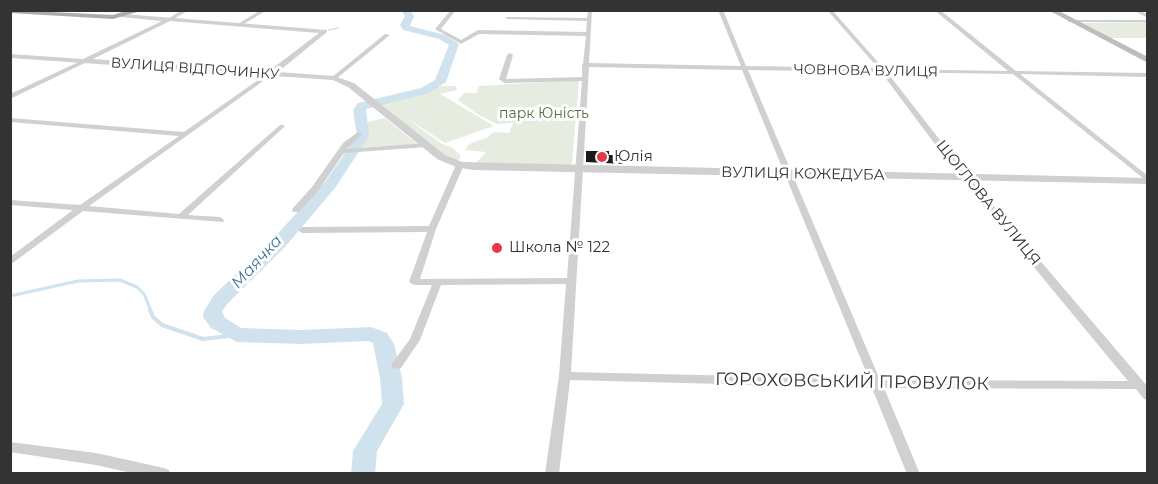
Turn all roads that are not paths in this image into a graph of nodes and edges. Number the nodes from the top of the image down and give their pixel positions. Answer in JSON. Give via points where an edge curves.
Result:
{"nodes":[{"id":1,"x":140,"y":10,"type":"edge"},
{"id":2,"x":187,"y":10,"type":"edge"},
{"id":3,"x":265,"y":10,"type":"edge"},
{"id":4,"x":454,"y":10,"type":"edge"},
{"id":5,"x":720,"y":10,"type":"edge"},
{"id":6,"x":829,"y":10,"type":"edge"},
{"id":7,"x":936,"y":10,"type":"edge"},
{"id":8,"x":1051,"y":10,"type":"edge"},
{"id":9,"x":1134,"y":10,"type":"edge"},
{"id":10,"x":11,"y":11,"type":"edge"},
{"id":11,"x":42,"y":12,"type":"edge"},
{"id":12,"x":589,"y":15,"type":"edge"},
{"id":13,"x":123,"y":16,"type":"junction"},
{"id":14,"x":507,"y":18,"type":"dead end"},
{"id":15,"x":1148,"y":19,"type":"edge"},
{"id":16,"x":168,"y":20,"type":"junction"},
{"id":17,"x":1070,"y":21,"type":"junction"},
{"id":18,"x":1122,"y":21,"type":"junction"},
{"id":19,"x":240,"y":24,"type":"junction"},
{"id":20,"x":1148,"y":27,"type":"edge"},
{"id":21,"x":587,"y":34,"type":"junction"},
{"id":22,"x":387,"y":35,"type":"dead end"},
{"id":23,"x":510,"y":55,"type":"dead end"},
{"id":24,"x":10,"y":56,"type":"edge"},
{"id":25,"x":84,"y":61,"type":"junction"},
{"id":26,"x":1148,"y":61,"type":"edge"},
{"id":27,"x":585,"y":65,"type":"junction"},
{"id":28,"x":743,"y":69,"type":"junction"},
{"id":29,"x":883,"y":71,"type":"junction"},
{"id":30,"x":1012,"y":72,"type":"junction"},
{"id":31,"x":270,"y":74,"type":"junction"},
{"id":32,"x":1148,"y":75,"type":"edge"},
{"id":33,"x":334,"y":78,"type":"junction"},
{"id":34,"x":585,"y":79,"type":"junction"},
{"id":35,"x":10,"y":97,"type":"edge"},
{"id":36,"x":10,"y":120,"type":"edge"},
{"id":37,"x":282,"y":126,"type":"dead end"},
{"id":38,"x":186,"y":134,"type":"junction"},
{"id":39,"x":358,"y":134,"type":"dead end"},
{"id":40,"x":426,"y":145,"type":"junction"},
{"id":41,"x":347,"y":151,"type":"junction"},
{"id":42,"x":460,"y":165,"type":"junction"},
{"id":43,"x":580,"y":170,"type":"junction"},
{"id":44,"x":788,"y":174,"type":"junction"},
{"id":45,"x":964,"y":177,"type":"junction"},
{"id":46,"x":1148,"y":181,"type":"edge"},
{"id":47,"x":10,"y":201,"type":"edge"},
{"id":48,"x":80,"y":209,"type":"junction"},
{"id":49,"x":296,"y":210,"type":"dead end"},
{"id":50,"x":181,"y":217,"type":"junction"},
{"id":51,"x":220,"y":220,"type":"dead end"},
{"id":52,"x":432,"y":229,"type":"junction"},
{"id":53,"x":302,"y":230,"type":"dead end"},
{"id":54,"x":10,"y":262,"type":"edge"},
{"id":55,"x":438,"y":281,"type":"junction"},
{"id":56,"x":572,"y":281,"type":"junction"},
{"id":57,"x":397,"y":365,"type":"dead end"},
{"id":58,"x":565,"y":376,"type":"junction"},
{"id":59,"x":877,"y":384,"type":"junction"},
{"id":60,"x":1139,"y":386,"type":"junction"},
{"id":61,"x":1148,"y":396,"type":"edge"},
{"id":62,"x":10,"y":447,"type":"edge"},
{"id":63,"x":164,"y":474,"type":"edge"},
{"id":64,"x":552,"y":474,"type":"edge"},
{"id":65,"x":914,"y":474,"type":"edge"}],
"edges":[{"from":1,"to":13,"type":"main road"},
{"from":2,"to":16,"type":"street"},
{"from":3,"to":19,"type":"street"},
{"from":4,"to":21,"type":"street","via":[[438,29],[461,42],[478,32]]},
{"from":5,"to":28,"type":"street"},
{"from":6,"to":29,"type":"street","name":"ЩОГЛОВА ВУЛИЦЯ"},
{"from":7,"to":30,"type":"street"},
{"from":8,"to":17,"type":"main road"},
{"from":9,"to":15,"type":"street"},
{"from":10,"to":11,"type":"main road"},
{"from":11,"to":13,"type":"main road"},
{"from":12,"to":14,"type":"street"},
{"from":12,"to":21,"type":"street"},
{"from":13,"to":16,"type":"street"},
{"from":15,"to":18,"type":"street"},
{"from":16,"to":19,"type":"street"},
{"from":16,"to":25,"type":"street"},
{"from":17,"to":18,"type":"street"},
{"from":17,"to":26,"type":"main road"},
{"from":18,"to":20,"type":"street"},
{"from":19,"to":31,"type":"street","via":[[325,31]]},
{"from":21,"to":27,"type":"street"},
{"from":22,"to":33,"type":"street"},
{"from":23,"to":34,"type":"street","via":[[504,81]]},
{"from":24,"to":25,"type":"street","name":"ВУЛИЦЯ ВІДПОЧИНКУ"},
{"from":25,"to":31,"type":"street","name":"ВУЛИЦЯ ВІДПОЧИНКУ"},
{"from":25,"to":35,"type":"street"},
{"from":27,"to":28,"type":"street","name":"ЧОВНОВА ВУЛИЦЯ"},
{"from":27,"to":34,"type":"street"},
{"from":28,"to":29,"type":"street","name":"ЧОВНОВА ВУЛИЦЯ"},
{"from":28,"to":44,"type":"street"},
{"from":29,"to":30,"type":"street","name":"ЧОВНОВА ВУЛИЦЯ"},
{"from":29,"to":45,"type":"street","name":"ЩОГЛОВА ВУЛИЦЯ"},
{"from":30,"to":32,"type":"street","name":"ЧОВНОВА ВУЛИЦЯ"},
{"from":30,"to":46,"type":"street"},
{"from":31,"to":33,"type":"street","name":"ВУЛИЦЯ ВІДПОЧИНКУ"},
{"from":31,"to":38,"type":"street"},
{"from":33,"to":40,"type":"street","name":"ВУЛИЦЯ ВІДПОЧИНКУ","via":[[351,85]]},
{"from":34,"to":43,"type":"street"},
{"from":36,"to":38,"type":"street"},
{"from":37,"to":50,"type":"street"},
{"from":38,"to":48,"type":"street"},
{"from":39,"to":41,"type":"street","via":[[346,145]]},
{"from":40,"to":41,"type":"street"},
{"from":40,"to":42,"type":"street","name":"ВУЛИЦЯ ВІДПОЧИНКУ","via":[[441,158]]},
{"from":41,"to":49,"type":"street"},
{"from":42,"to":43,"type":"street","name":"ВУЛИЦЯ КОЖЕДУБА"},
{"from":42,"to":52,"type":"street"},
{"from":43,"to":44,"type":"street","name":"ВУЛИЦЯ КОЖЕДУБА"},
{"from":43,"to":56,"type":"street"},
{"from":44,"to":45,"type":"street","name":"ВУЛИЦЯ КОЖЕДУБА"},
{"from":44,"to":59,"type":"street"},
{"from":45,"to":46,"type":"street","name":"ВУЛИЦЯ КОЖЕДУБА"},
{"from":45,"to":60,"type":"street","name":"ЩОГЛОВА ВУЛИЦЯ"},
{"from":47,"to":48,"type":"street"},
{"from":48,"to":50,"type":"street"},
{"from":48,"to":54,"type":"street"},
{"from":50,"to":51,"type":"street"},
{"from":52,"to":53,"type":"street"},
{"from":52,"to":55,"type":"street","via":[[414,282]]},
{"from":55,"to":56,"type":"street"},
{"from":55,"to":57,"type":"street","via":[[415,340]]},
{"from":56,"to":58,"type":"street"},
{"from":58,"to":59,"type":"street","name":"ГОРОХОВСЬКИЙ ПРОВУЛОК"},
{"from":58,"to":64,"type":"street"},
{"from":59,"to":60,"type":"street","name":"ГОРОХОВСЬКИЙ ПРОВУЛОК"},
{"from":59,"to":65,"type":"street"},
{"from":60,"to":61,"type":"street","name":"ЩОГЛОВА ВУЛИЦЯ"},
{"from":62,"to":63,"type":"street","via":[[96,459]]}]}
